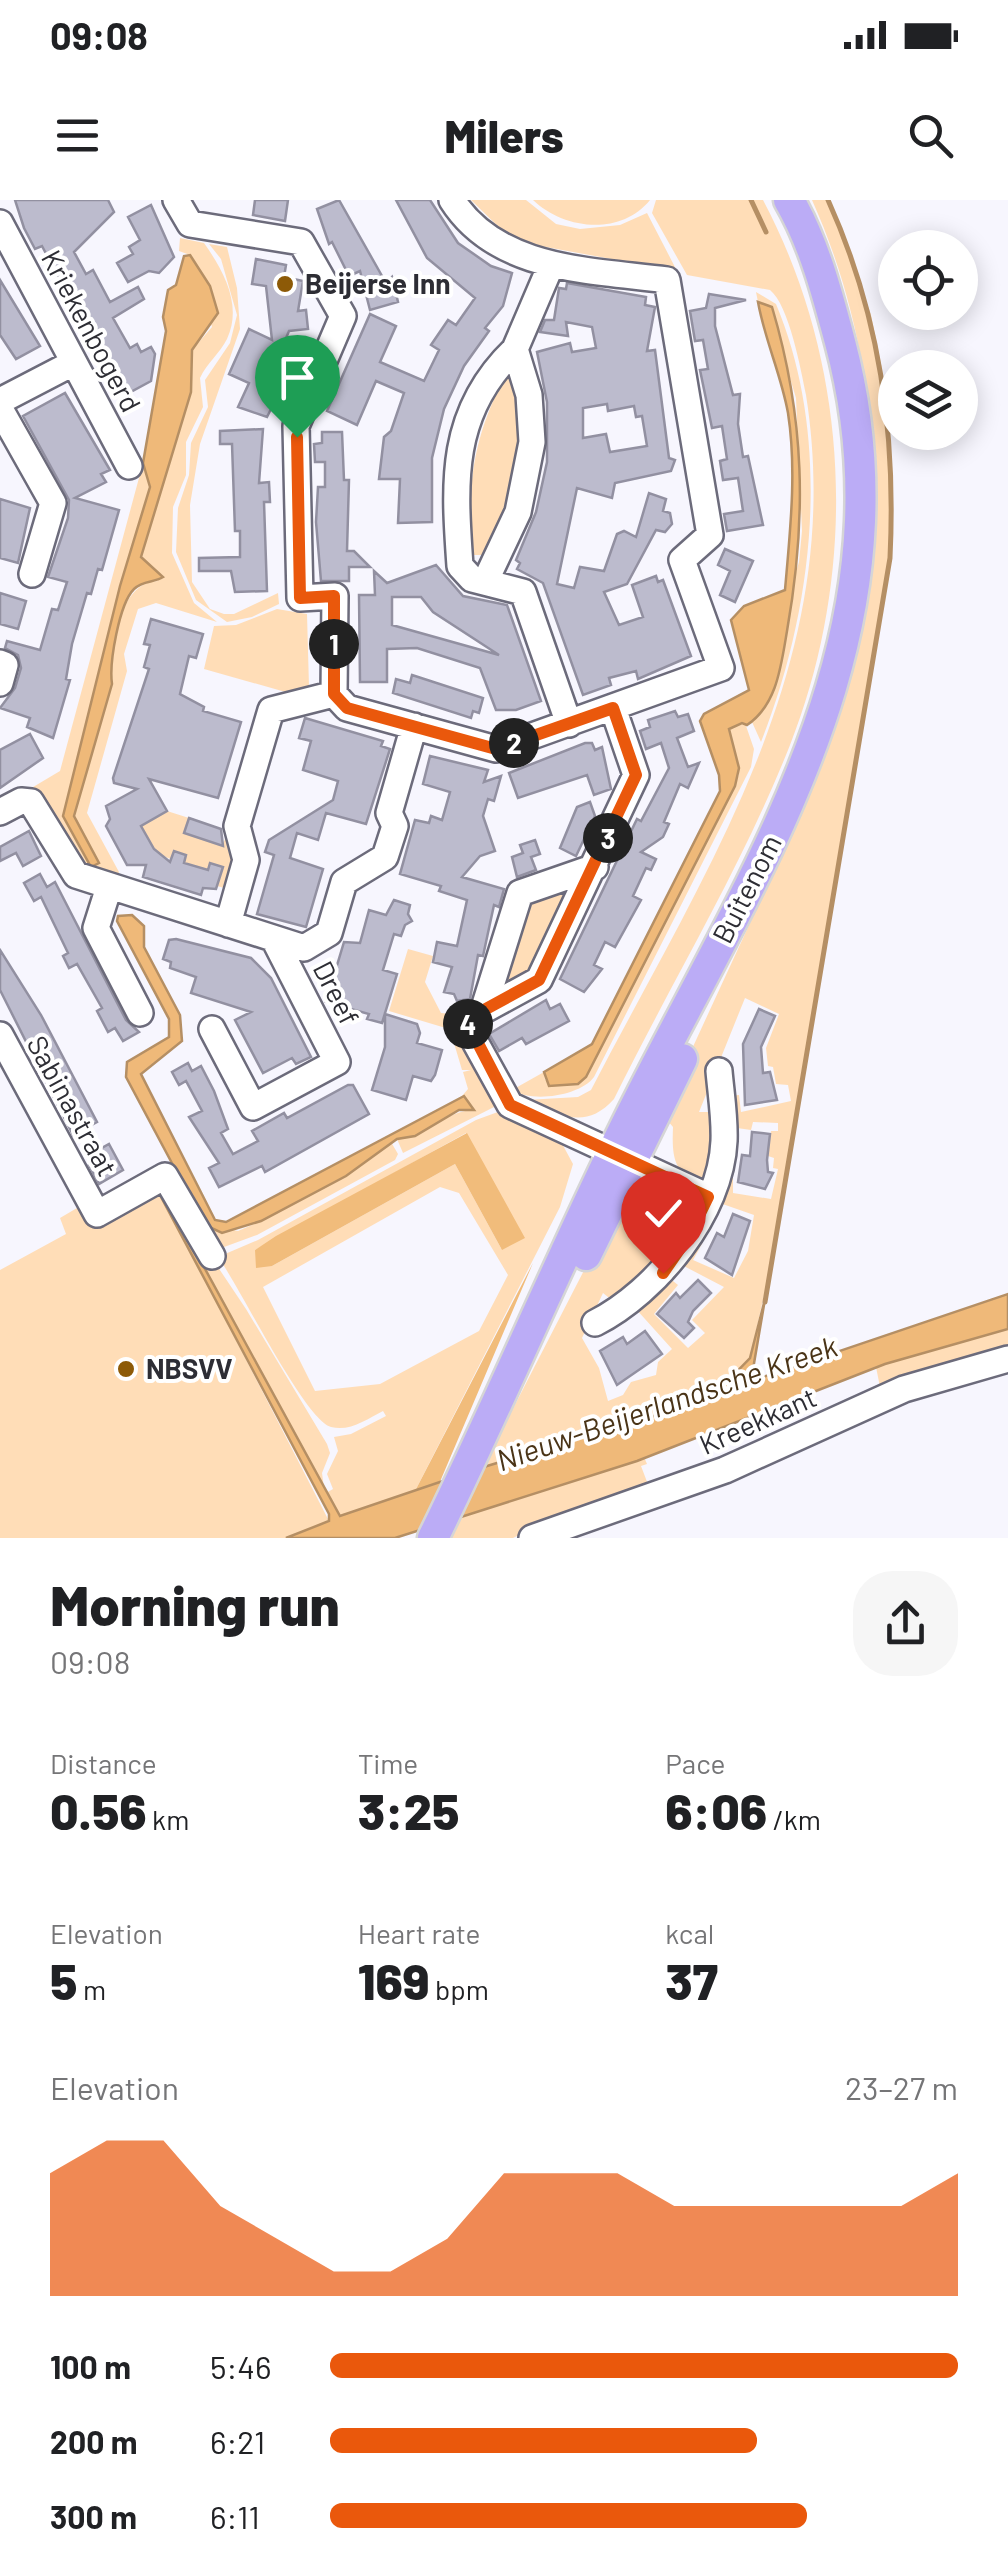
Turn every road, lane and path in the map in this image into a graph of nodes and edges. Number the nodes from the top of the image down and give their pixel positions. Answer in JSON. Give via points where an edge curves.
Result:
{"nodes":[{"id":1,"x":176,"y":200,"type":"edge"},
{"id":2,"x":452,"y":200,"type":"edge"},
{"id":3,"x":789,"y":200,"type":"edge"},
{"id":4,"x":807,"y":200,"type":"edge"},
{"id":5,"x":0,"y":224,"type":"edge"},
{"id":6,"x":551,"y":265,"type":"junction"},
{"id":7,"x":515,"y":348,"type":"junction"},
{"id":8,"x":74,"y":363,"type":"junction"},
{"id":9,"x":0,"y":405,"type":"edge"},
{"id":10,"x":128,"y":466,"type":"dead end"},
{"id":11,"x":32,"y":574,"type":"dead end"},
{"id":12,"x":484,"y":582,"type":"junction"},
{"id":13,"x":334,"y":694,"type":"junction"},
{"id":14,"x":613,"y":708,"type":"junction"},
{"id":15,"x":569,"y":724,"type":"junction"},
{"id":16,"x":414,"y":726,"type":"junction"},
{"id":17,"x":0,"y":812,"type":"edge"},
{"id":18,"x":595,"y":867,"type":"junction"},
{"id":19,"x":109,"y":887,"type":"junction"},
{"id":20,"x":228,"y":924,"type":"junction"},
{"id":21,"x":274,"y":939,"type":"junction"},
{"id":22,"x":484,"y":1011,"type":"junction"},
{"id":23,"x":140,"y":1013,"type":"dead end"},
{"id":24,"x":212,"y":1029,"type":"dead end"},
{"id":25,"x":0,"y":1035,"type":"edge"},
{"id":26,"x":719,"y":1071,"type":"dead end"},
{"id":27,"x":9,"y":1072,"type":"edge"},
{"id":28,"x":623,"y":1158,"type":"junction"},
{"id":29,"x":708,"y":1197,"type":"junction"},
{"id":30,"x":212,"y":1256,"type":"dead end"},
{"id":31,"x":595,"y":1323,"type":"dead end"},
{"id":32,"x":1008,"y":1359,"type":"edge"},
{"id":33,"x":475,"y":1462,"type":"junction"},
{"id":34,"x":433,"y":1538,"type":"edge"},
{"id":35,"x":443,"y":1538,"type":"edge"},
{"id":36,"x":532,"y":1538,"type":"edge"}],
"edges":[{"from":1,"to":13,"type":"street","via":[[190,224],[301,242],[343,316],[296,426],[300,598],[334,596]]},
{"from":2,"to":6,"type":"street","via":[[498,246]]},
{"from":3,"to":28,"type":"main road","name":"Buitenom","via":[[824,283],[854,412],[858,554],[846,641],[793,799]]},
{"from":4,"to":28,"type":"main road","name":"Buitenom","via":[[837,279],[864,410],[866,554],[853,642],[834,717],[801,801]]},
{"from":5,"to":8,"type":"street","name":"Kriekenbogerd"},
{"from":6,"to":7,"type":"street"},
{"from":6,"to":14,"type":"street","via":[[667,280],[710,534],[682,560],[721,668]]},
{"from":7,"to":12,"type":"street","via":[[532,442],[518,512]]},
{"from":7,"to":12,"type":"street","via":[[482,386],[458,457],[460,566]]},
{"from":8,"to":9,"type":"street"},
{"from":8,"to":10,"type":"street","name":"Kriekenbogerd"},
{"from":9,"to":11,"type":"street","via":[[53,503]]},
{"from":12,"to":15,"type":"street","via":[[522,592]]},
{"from":13,"to":16,"type":"street","via":[[347,708]]},
{"from":13,"to":20,"type":"street","via":[[270,710],[237,826],[246,860]]},
{"from":14,"to":15,"type":"street"},
{"from":14,"to":18,"type":"street","via":[[636,775]]},
{"from":15,"to":16,"type":"street","via":[[496,749]]},
{"from":16,"to":21,"type":"street","via":[[385,857],[344,882],[329,933],[304,948]]},
{"from":17,"to":19,"type":"street","via":[[31,802],[76,875]]},
{"from":18,"to":22,"type":"street","via":[[539,980]]},
{"from":18,"to":22,"type":"street","via":[[520,894]]},
{"from":19,"to":20,"type":"street"},
{"from":19,"to":23,"type":"street","via":[[96,928]]},
{"from":20,"to":21,"type":"street"},
{"from":21,"to":24,"type":"street","name":"Dreef","via":[[337,1062],[253,1107]]},
{"from":22,"to":28,"type":"street","via":[[469,1019],[468,1029],[510,1105]]},
{"from":25,"to":27,"type":"street","name":"Sabinastraat"},
{"from":26,"to":29,"type":"street","via":[[724,1144]]},
{"from":27,"to":30,"type":"street","name":"Sabinastraat","via":[[98,1214],[165,1176]]},
{"from":28,"to":29,"type":"street"},
{"from":28,"to":33,"type":"main road","name":"Buitenom"},
{"from":29,"to":31,"type":"street","via":[[663,1273],[628,1306]]},
{"from":32,"to":36,"type":"street","name":"Kreekkant","via":[[904,1389],[740,1464]]},
{"from":33,"to":34,"type":"main road","name":"Buitenom"},
{"from":33,"to":35,"type":"main road","name":"Buitenom"}]}
